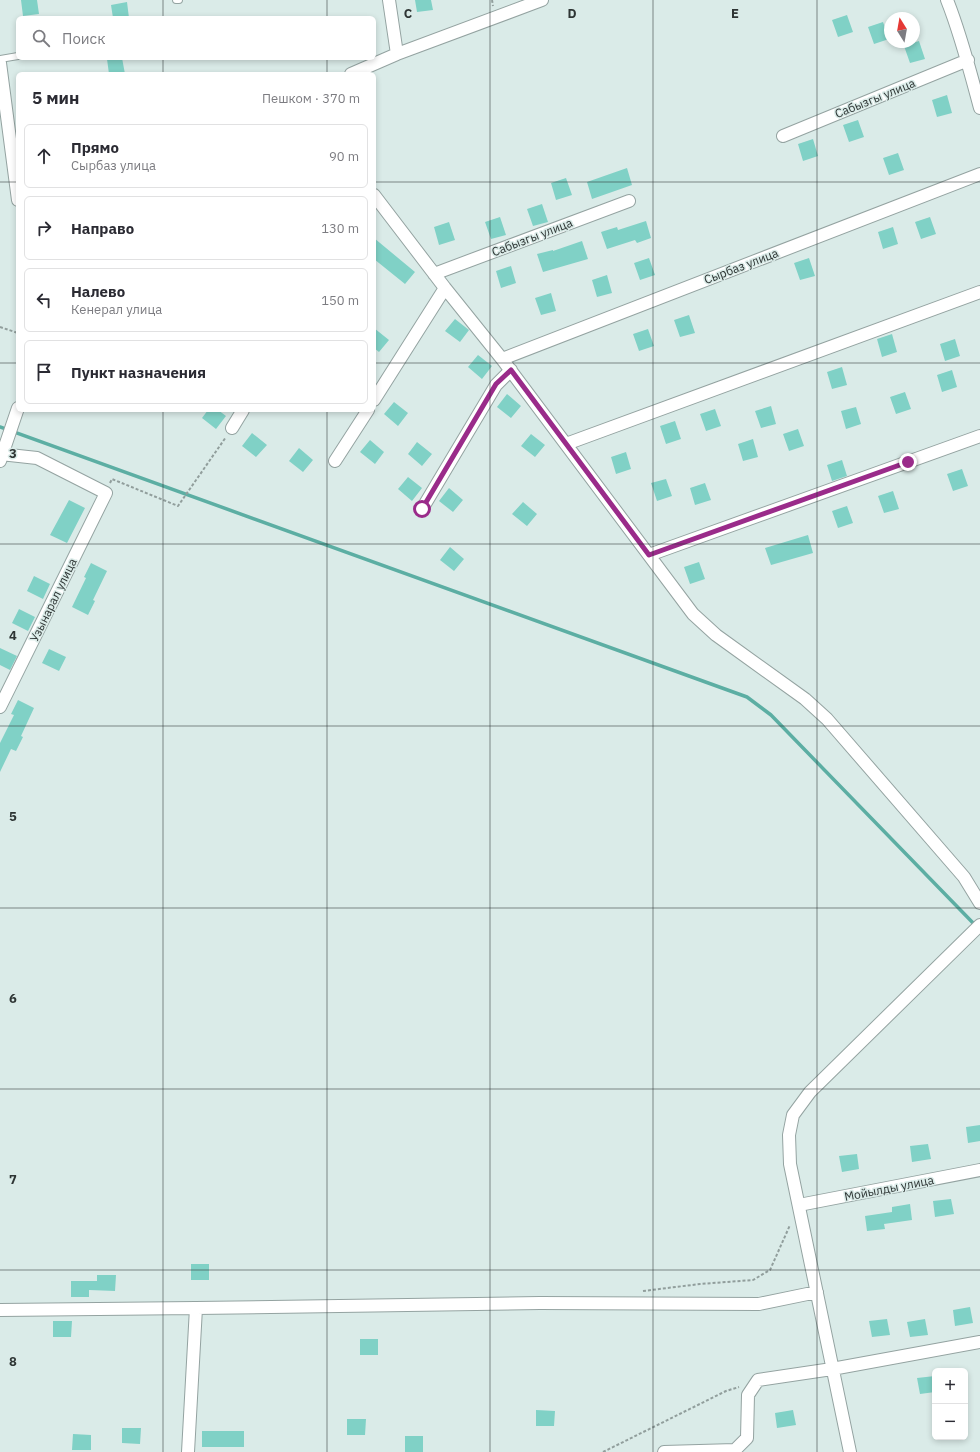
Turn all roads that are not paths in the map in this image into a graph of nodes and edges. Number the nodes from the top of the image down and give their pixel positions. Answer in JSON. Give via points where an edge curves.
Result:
{"nodes":[{"id":1,"x":389,"y":0,"type":"edge"},
{"id":2,"x":542,"y":0,"type":"edge"},
{"id":3,"x":947,"y":0,"type":"edge"},
{"id":4,"x":397,"y":54,"type":"junction"},
{"id":5,"x":16,"y":56,"type":"edge"},
{"id":6,"x":0,"y":59,"type":"edge"},
{"id":7,"x":968,"y":60,"type":"junction"},
{"id":8,"x":0,"y":63,"type":"edge"},
{"id":9,"x":356,"y":72,"type":"edge"},
{"id":10,"x":980,"y":108,"type":"edge"},
{"id":11,"x":783,"y":136,"type":"dead end"},
{"id":12,"x":14,"y":143,"type":"edge"},
{"id":13,"x":16,"y":172,"type":"edge"},
{"id":14,"x":980,"y":174,"type":"edge"},
{"id":15,"x":376,"y":199,"type":"edge"},
{"id":16,"x":630,"y":201,"type":"dead end"},
{"id":17,"x":434,"y":274,"type":"junction"},
{"id":18,"x":445,"y":288,"type":"junction"},
{"id":19,"x":980,"y":292,"type":"edge"},
{"id":20,"x":502,"y":359,"type":"junction"},
{"id":21,"x":511,"y":370,"type":"junction"},
{"id":22,"x":376,"y":397,"type":"edge"},
{"id":23,"x":17,"y":412,"type":"edge"},
{"id":24,"x":242,"y":412,"type":"edge"},
{"id":25,"x":367,"y":412,"type":"edge"},
{"id":26,"x":232,"y":428,"type":"road end"},
{"id":27,"x":980,"y":436,"type":"edge"},
{"id":28,"x":566,"y":444,"type":"junction"},
{"id":29,"x":1,"y":457,"type":"edge"},
{"id":30,"x":336,"y":461,"type":"dead end"},
{"id":31,"x":422,"y":509,"type":"dead end"},
{"id":32,"x":649,"y":555,"type":"junction"},
{"id":33,"x":0,"y":707,"type":"edge"},
{"id":34,"x":980,"y":903,"type":"edge"},
{"id":35,"x":980,"y":925,"type":"edge"},
{"id":36,"x":980,"y":1170,"type":"edge"},
{"id":37,"x":799,"y":1205,"type":"junction"},
{"id":38,"x":817,"y":1292,"type":"junction"},
{"id":39,"x":196,"y":1308,"type":"junction"},
{"id":40,"x":0,"y":1310,"type":"edge"},
{"id":41,"x":980,"y":1342,"type":"edge"},
{"id":42,"x":832,"y":1369,"type":"junction"},
{"id":43,"x":188,"y":1452,"type":"edge"},
{"id":44,"x":664,"y":1452,"type":"edge"},
{"id":45,"x":850,"y":1452,"type":"edge"}],
"edges":[{"from":1,"to":4,"type":"street"},
{"from":2,"to":4,"type":"street"},
{"from":3,"to":7,"type":"street"},
{"from":4,"to":9,"type":"street"},
{"from":5,"to":6,"type":"lane"},
{"from":7,"to":10,"type":"street"},
{"from":7,"to":11,"type":"street","name":"Сабызгы улица"},
{"from":8,"to":12,"type":"street"},
{"from":12,"to":13,"type":"street"},
{"from":14,"to":20,"type":"street","name":"Сырбаз улица"},
{"from":15,"to":17,"type":"street"},
{"from":16,"to":17,"type":"street","name":"Сабызгы улица"},
{"from":17,"to":18,"type":"street"},
{"from":18,"to":20,"type":"street"},
{"from":18,"to":22,"type":"street"},
{"from":19,"to":28,"type":"street"},
{"from":20,"to":21,"type":"street"},
{"from":21,"to":28,"type":"street"},
{"from":21,"to":31,"type":"street","via":[[496,384]]},
{"from":23,"to":29,"type":"street"},
{"from":24,"to":26,"type":"street"},
{"from":25,"to":30,"type":"street"},
{"from":27,"to":32,"type":"street"},
{"from":28,"to":32,"type":"street"},
{"from":29,"to":33,"type":"street","name":"Узынарал улица","via":[[37,458],[106,493]]},
{"from":32,"to":34,"type":"street","via":[[693,614],[716,635],[804,698],[827,719],[964,877]]},
{"from":35,"to":37,"type":"street","via":[[810,1092],[793,1114],[789,1135],[790,1164]]},
{"from":36,"to":37,"type":"street","name":"Мойылды улица"},
{"from":37,"to":38,"type":"street"},
{"from":38,"to":39,"type":"street","via":[[759,1304],[540,1303]]},
{"from":38,"to":42,"type":"street"},
{"from":39,"to":40,"type":"street"},
{"from":39,"to":43,"type":"street"},
{"from":41,"to":42,"type":"street"},
{"from":42,"to":44,"type":"street","via":[[758,1380],[748,1395],[747,1438],[735,1450]]},
{"from":42,"to":45,"type":"street"}]}
